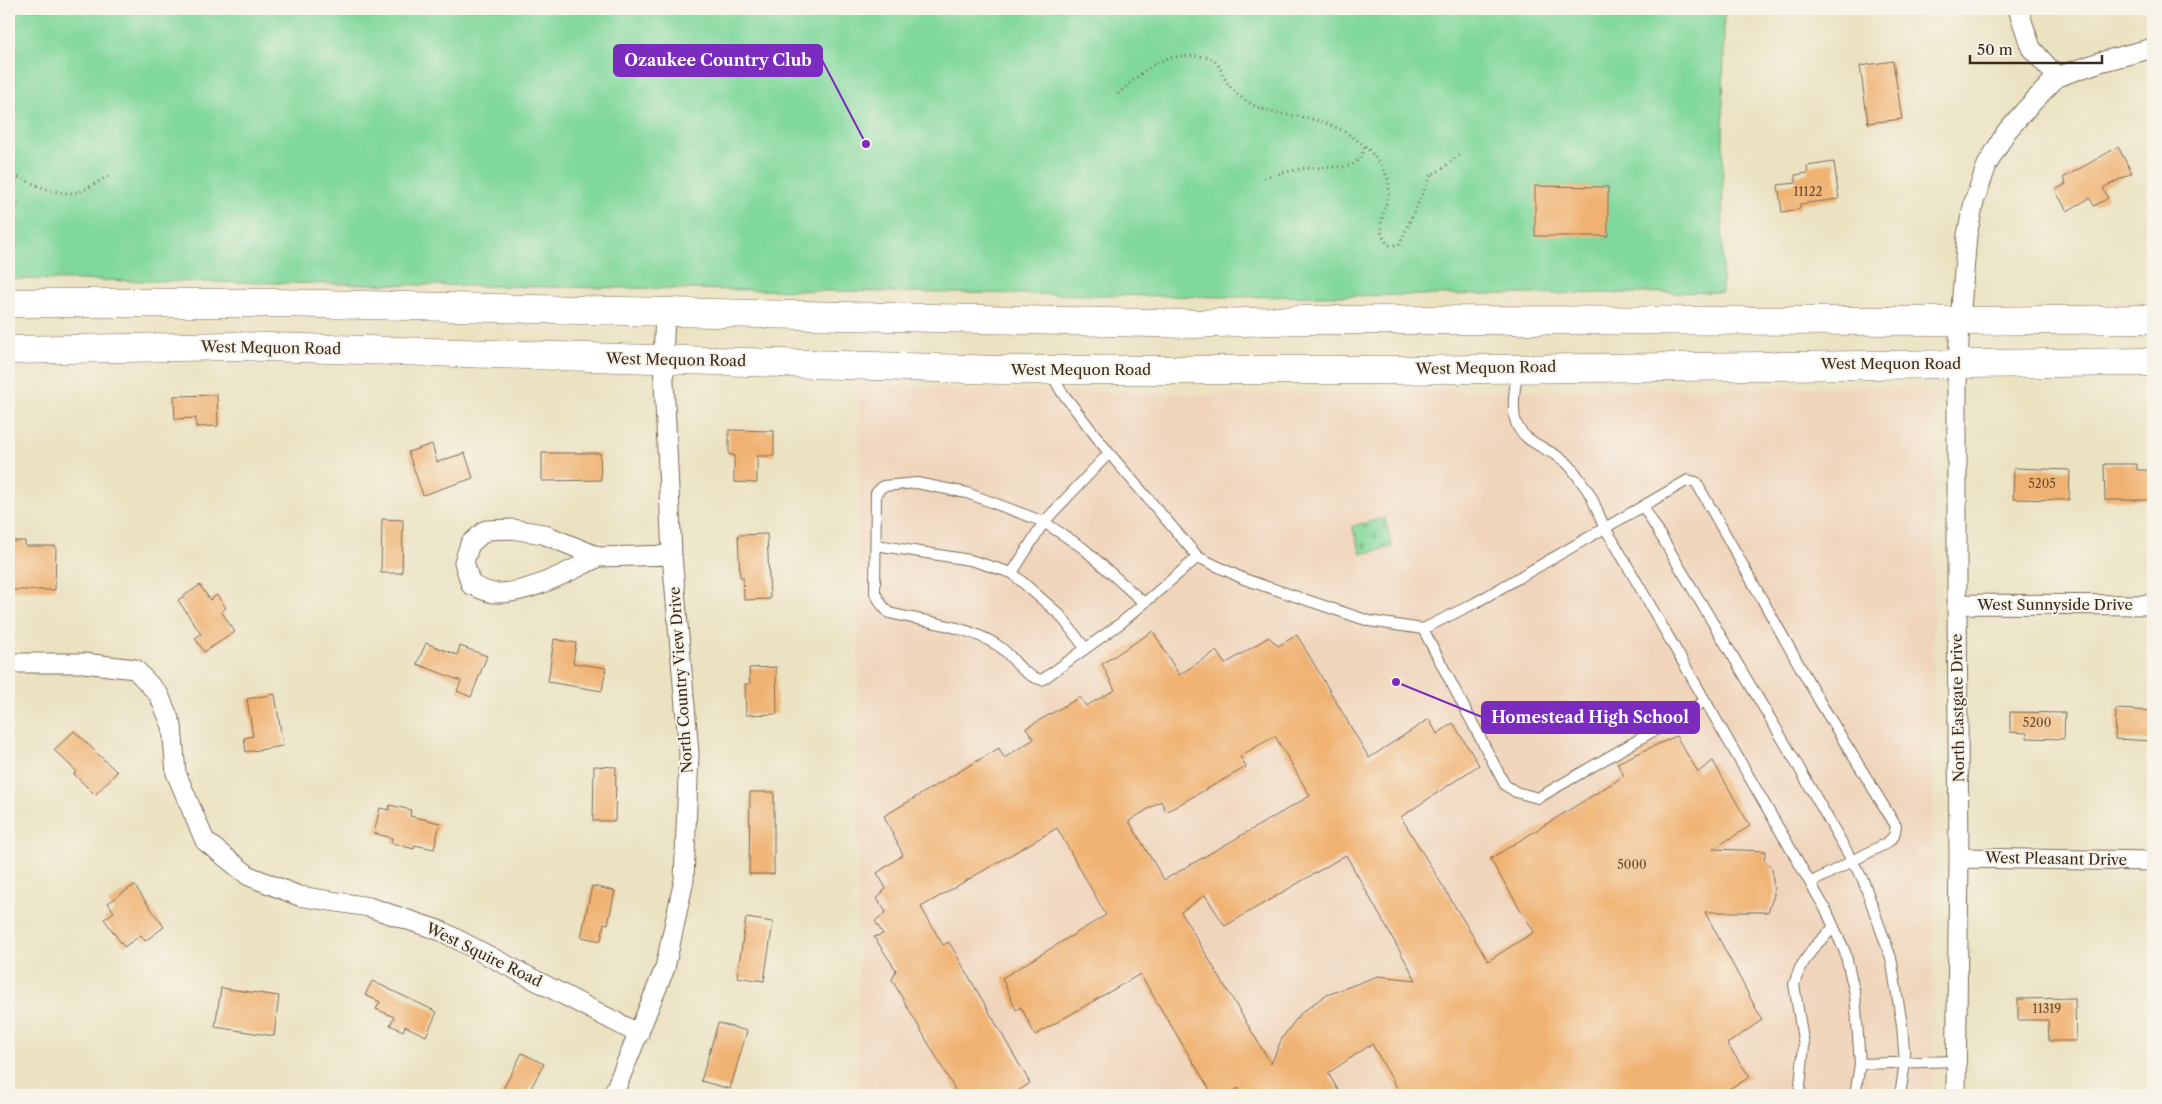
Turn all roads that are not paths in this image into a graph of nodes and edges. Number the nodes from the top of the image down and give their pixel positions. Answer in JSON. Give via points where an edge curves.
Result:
{"nodes":[{"id":1,"x":2018,"y":9,"type":"edge"},
{"id":2,"x":2153,"y":48,"type":"edge"},
{"id":3,"x":2058,"y":77,"type":"junction"},
{"id":4,"x":13,"y":304,"type":"edge"},
{"id":5,"x":665,"y":312,"type":"junction"},
{"id":6,"x":2153,"y":319,"type":"edge"},
{"id":7,"x":1960,"y":321,"type":"junction"},
{"id":8,"x":9,"y":350,"type":"edge"},
{"id":9,"x":663,"y":360,"type":"junction"},
{"id":10,"x":2153,"y":362,"type":"edge"},
{"id":11,"x":1959,"y":364,"type":"junction"},
{"id":12,"x":1518,"y":368,"type":"junction"},
{"id":13,"x":1050,"y":370,"type":"junction"},
{"id":14,"x":1109,"y":453,"type":"junction"},
{"id":15,"x":1643,"y":506,"type":"junction"},
{"id":16,"x":1044,"y":522,"type":"junction"},
{"id":17,"x":1603,"y":528,"type":"junction"},
{"id":18,"x":876,"y":545,"type":"junction"},
{"id":19,"x":672,"y":555,"type":"junction"},
{"id":20,"x":599,"y":557,"type":"junction"},
{"id":21,"x":1198,"y":557,"type":"junction"},
{"id":22,"x":1012,"y":573,"type":"junction"},
{"id":23,"x":1143,"y":602,"type":"junction"},
{"id":24,"x":1957,"y":604,"type":"junction"},
{"id":25,"x":2153,"y":605,"type":"edge"},
{"id":26,"x":1423,"y":629,"type":"junction"},
{"id":27,"x":1085,"y":648,"type":"junction"},
{"id":28,"x":9,"y":663,"type":"edge"},
{"id":29,"x":1705,"y":701,"type":"junction"},
{"id":30,"x":1959,"y":858,"type":"junction"},
{"id":31,"x":2153,"y":861,"type":"edge"},
{"id":32,"x":1852,"y":862,"type":"junction"},
{"id":33,"x":1810,"y":883,"type":"junction"},
{"id":34,"x":1834,"y":927,"type":"junction"},
{"id":35,"x":639,"y":1034,"type":"junction"},
{"id":36,"x":1956,"y":1061,"type":"junction"},
{"id":37,"x":1905,"y":1063,"type":"junction"},
{"id":38,"x":1860,"y":1064,"type":"junction"},
{"id":39,"x":613,"y":1095,"type":"edge"},
{"id":40,"x":1799,"y":1095,"type":"edge"},
{"id":41,"x":1855,"y":1095,"type":"edge"},
{"id":42,"x":1900,"y":1095,"type":"edge"},
{"id":43,"x":1956,"y":1095,"type":"edge"}],
"edges":[{"from":1,"to":3,"type":"street","via":[[2032,48]]},
{"from":2,"to":3,"type":"street"},
{"from":3,"to":7,"type":"street","name":"North Eastgate Drive","via":[[2006,132],[1987,165],[1967,235]]},
{"from":4,"to":5,"type":"main road","via":[[287,304]]},
{"from":5,"to":7,"type":"main road","via":[[1194,324],[1301,320]]},
{"from":5,"to":9,"type":"street","name":"North Country View Drive"},
{"from":6,"to":7,"type":"main road"},
{"from":7,"to":11,"type":"street","name":"North Eastgate Drive"},
{"from":8,"to":9,"type":"main road","name":"West Mequon Road","via":[[236,346]]},
{"from":9,"to":13,"type":"main road","name":"West Mequon Road"},
{"from":9,"to":19,"type":"street","name":"North Country View Drive"},
{"from":10,"to":11,"type":"main road","name":"West Mequon Road"},
{"from":11,"to":12,"type":"main road","name":"West Mequon Road"},
{"from":11,"to":24,"type":"street","name":"North Eastgate Drive"},
{"from":12,"to":13,"type":"main road","name":"West Mequon Road"},
{"from":12,"to":17,"type":"lane","via":[[1515,420],[1537,446],[1567,462],[1588,490]]},
{"from":13,"to":14,"type":"lane","via":[[1060,391]]},
{"from":14,"to":16,"type":"lane"},
{"from":14,"to":21,"type":"lane"},
{"from":15,"to":17,"type":"lane"},
{"from":15,"to":32,"type":"lane"},
{"from":15,"to":32,"type":"lane","via":[[1688,480],[1696,482],[1820,702],[1896,826],[1894,836],[1887,844]]},
{"from":16,"to":18,"type":"lane","via":[[967,493],[917,483],[883,486],[876,493]]},
{"from":16,"to":22,"type":"lane"},
{"from":16,"to":23,"type":"lane","via":[[1083,548]]},
{"from":17,"to":26,"type":"lane","via":[[1475,603]]},
{"from":17,"to":29,"type":"lane"},
{"from":18,"to":22,"type":"lane","via":[[970,560]]},
{"from":18,"to":27,"type":"lane","via":[[875,593],[889,613],[971,632],[998,645],[1030,678],[1042,680]]},
{"from":19,"to":20,"type":"street"},
{"from":19,"to":35,"type":"street","name":"North Country View Drive","via":[[689,753],[684,880],[665,968]]},
{"from":20,"to":20,"type":"street","via":[[521,590],[492,593],[471,585],[464,562],[470,544],[486,530],[512,529],[543,534]]},
{"from":21,"to":23,"type":"lane"},
{"from":21,"to":26,"type":"lane","via":[[1244,579],[1369,622]]},
{"from":22,"to":27,"type":"lane","via":[[1060,615]]},
{"from":23,"to":27,"type":"lane","via":[[1121,623]]},
{"from":24,"to":25,"type":"street","name":"West Sunnyside Drive"},
{"from":24,"to":30,"type":"street","name":"North Eastgate Drive"},
{"from":26,"to":29,"type":"lane","via":[[1505,785],[1538,798]]},
{"from":28,"to":35,"type":"street","name":"West Squire Road","via":[[84,663],[135,669],[159,694],[172,726],[176,773],[205,841],[249,876],[299,896],[369,907],[440,931]]},
{"from":29,"to":33,"type":"lane"},
{"from":30,"to":31,"type":"street","name":"West Pleasant Drive"},
{"from":30,"to":36,"type":"street","name":"North Eastgate Drive"},
{"from":32,"to":33,"type":"lane"},
{"from":32,"to":37,"type":"lane","via":[[1891,958]]},
{"from":33,"to":34,"type":"lane"},
{"from":34,"to":38,"type":"lane","via":[[1845,952],[1855,994]]},
{"from":34,"to":40,"type":"lane","via":[[1814,947],[1794,984],[1804,1046]]},
{"from":35,"to":39,"type":"street","name":"North Country View Drive"},
{"from":36,"to":37,"type":"lane"},
{"from":36,"to":43,"type":"street","name":"North Eastgate Drive"},
{"from":37,"to":38,"type":"lane"},
{"from":37,"to":42,"type":"lane"},
{"from":38,"to":41,"type":"lane"}]}
